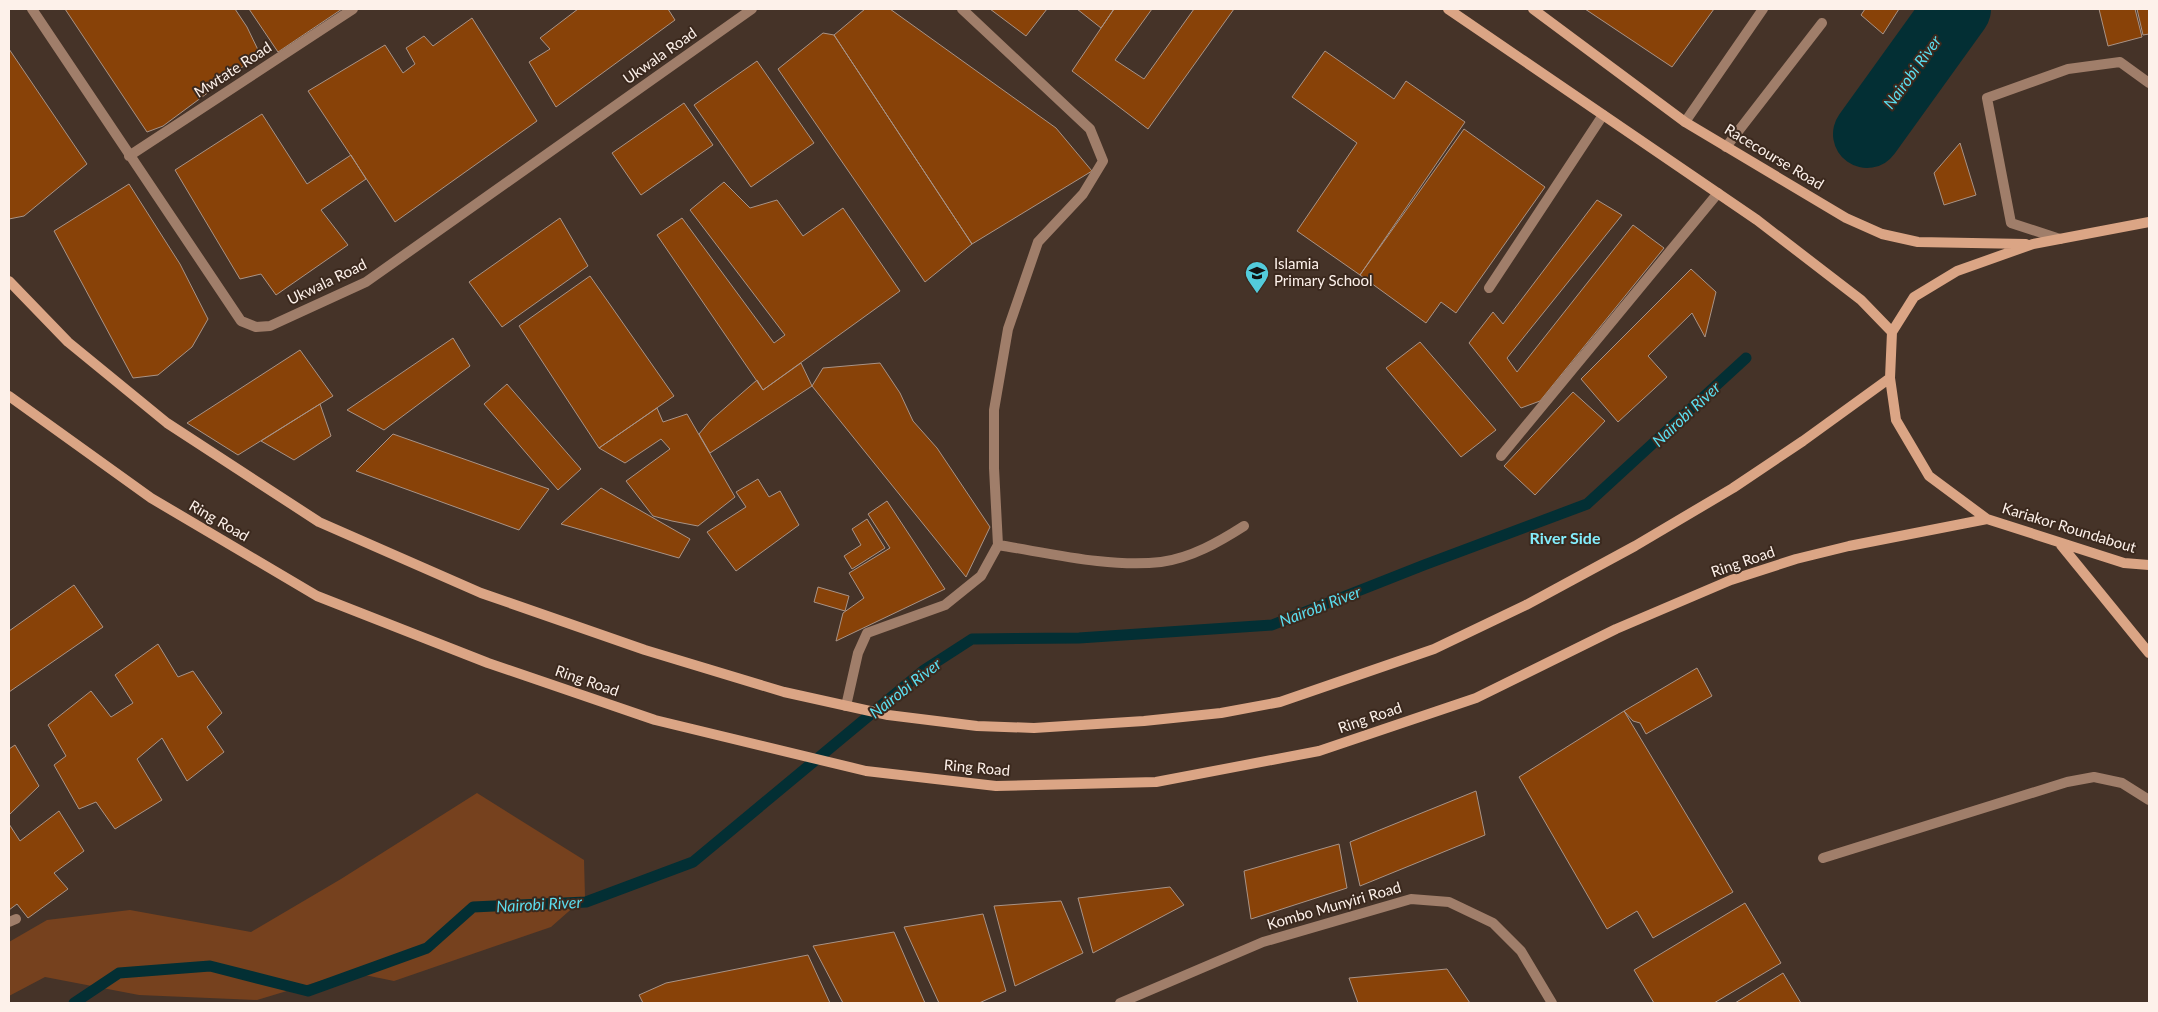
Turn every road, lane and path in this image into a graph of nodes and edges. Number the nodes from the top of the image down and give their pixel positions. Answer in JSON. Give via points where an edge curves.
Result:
{"nodes":[{"id":1,"x":32,"y":9,"type":"edge"},
{"id":2,"x":353,"y":9,"type":"edge"},
{"id":3,"x":752,"y":9,"type":"edge"},
{"id":4,"x":962,"y":9,"type":"edge"},
{"id":5,"x":1448,"y":9,"type":"edge"},
{"id":6,"x":1533,"y":9,"type":"edge"},
{"id":7,"x":1762,"y":9,"type":"edge"},
{"id":8,"x":1822,"y":23,"type":"dead end"},
{"id":9,"x":2149,"y":82,"type":"edge"},
{"id":10,"x":1603,"y":115,"type":"junction"},
{"id":11,"x":1685,"y":122,"type":"junction"},
{"id":12,"x":1726,"y":147,"type":"junction"},
{"id":13,"x":129,"y":156,"type":"junction"},
{"id":14,"x":1718,"y":193,"type":"junction"},
{"id":15,"x":2149,"y":221,"type":"edge"},
{"id":16,"x":2060,"y":239,"type":"junction"},
{"id":17,"x":2033,"y":244,"type":"junction"},
{"id":18,"x":9,"y":281,"type":"edge"},
{"id":19,"x":1489,"y":288,"type":"dead end"},
{"id":20,"x":1892,"y":332,"type":"junction"},
{"id":21,"x":1890,"y":378,"type":"junction"},
{"id":22,"x":9,"y":396,"type":"edge"},
{"id":23,"x":1500,"y":456,"type":"dead end"},
{"id":24,"x":1987,"y":519,"type":"junction"},
{"id":25,"x":1244,"y":526,"type":"dead end"},
{"id":26,"x":2061,"y":545,"type":"junction"},
{"id":27,"x":998,"y":546,"type":"junction"},
{"id":28,"x":2149,"y":565,"type":"edge"},
{"id":29,"x":2149,"y":654,"type":"edge"},
{"id":30,"x":848,"y":706,"type":"junction"},
{"id":31,"x":2149,"y":800,"type":"edge"},
{"id":32,"x":1824,"y":858,"type":"dead end"},
{"id":33,"x":1120,"y":1003,"type":"edge"},
{"id":34,"x":1552,"y":1003,"type":"edge"}],
"edges":[{"from":1,"to":13,"type":"street","name":"Ukwala Road"},
{"from":2,"to":13,"type":"street","name":"Mwtate Road"},
{"from":3,"to":13,"type":"street","name":"Ukwala Road","via":[[366,282],[270,326],[256,327],[241,321]]},
{"from":4,"to":27,"type":"street","via":[[1090,129],[1103,161],[1083,194],[1038,242],[1008,329],[994,410]]},
{"from":5,"to":10,"type":"main road"},
{"from":6,"to":11,"type":"main road","name":"Racecourse Road"},
{"from":7,"to":11,"type":"street"},
{"from":8,"to":12,"type":"street"},
{"from":9,"to":16,"type":"street","via":[[2120,62],[2068,69],[1987,98],[2011,223]]},
{"from":10,"to":14,"type":"main road"},
{"from":10,"to":19,"type":"street"},
{"from":11,"to":12,"type":"main road","name":"Racecourse Road"},
{"from":12,"to":17,"type":"main road","name":"Racecourse Road","via":[[1846,218],[1882,234],[1918,242]]},
{"from":14,"to":20,"type":"main road","via":[[1861,300]]},
{"from":14,"to":23,"type":"street"},
{"from":15,"to":16,"type":"main road","name":"Kariakor Roundabout"},
{"from":16,"to":17,"type":"main road","name":"Kariakor Roundabout"},
{"from":17,"to":20,"type":"main road","name":"Kariakor Roundabout","via":[[1957,271],[1914,297]]},
{"from":18,"to":30,"type":"main road","via":[[68,342],[167,423],[319,522],[490,596],[663,655],[784,692]]},
{"from":20,"to":21,"type":"main road","name":"Kariakor Roundabout"},
{"from":21,"to":24,"type":"main road","name":"Kariakor Roundabout","via":[[1896,420],[1929,476]]},
{"from":21,"to":30,"type":"main road","via":[[1733,488],[1636,546],[1542,596],[1434,649],[1280,702],[1221,713],[1034,728],[977,726],[888,715]]},
{"from":22,"to":24,"type":"main road","name":"Ring Road","via":[[151,498],[317,596],[488,663],[654,720],[866,771],[996,786],[1156,782],[1319,751],[1476,698],[1616,629],[1732,580],[1849,546]]},
{"from":24,"to":26,"type":"main road","name":"Kariakor Roundabout"},
{"from":25,"to":27,"type":"street","via":[[1201,551],[1163,562],[1125,564]]},
{"from":26,"to":28,"type":"main road","name":"Kariakor Roundabout","via":[[2124,563]]},
{"from":26,"to":29,"type":"main road"},
{"from":27,"to":30,"type":"street","via":[[981,576],[945,605],[867,633],[858,653]]},
{"from":31,"to":32,"type":"street","via":[[2122,783],[2094,777],[2067,782]]},
{"from":33,"to":34,"type":"street","name":"Kombo Munyiri Road","via":[[1263,942],[1411,899],[1449,902],[1493,923],[1521,951]]}]}
